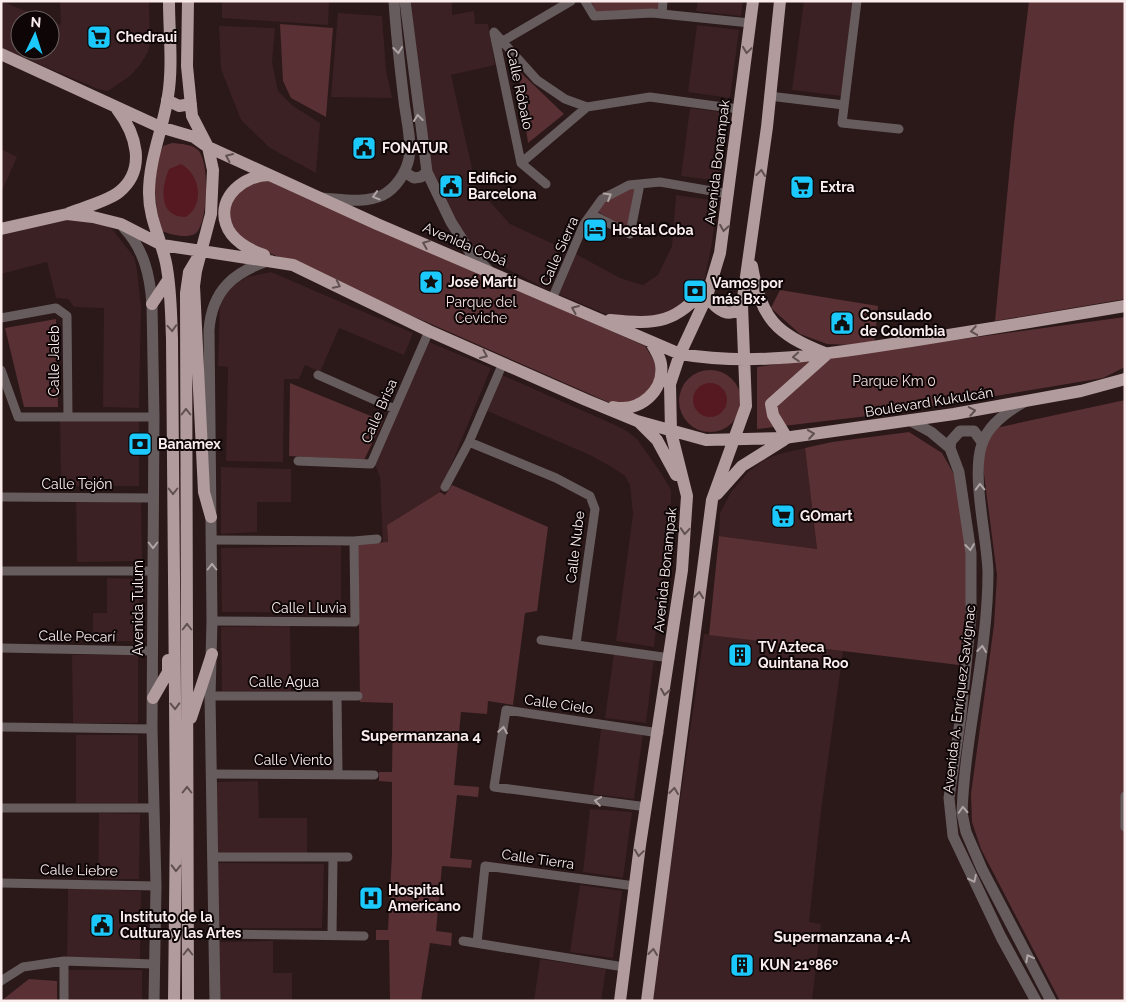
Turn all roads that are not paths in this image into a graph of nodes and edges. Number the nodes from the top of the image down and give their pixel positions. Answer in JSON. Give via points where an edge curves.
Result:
{"nodes":[{"id":1,"x":168,"y":1,"type":"edge"},
{"id":2,"x":188,"y":1,"type":"edge"},
{"id":3,"x":394,"y":1,"type":"edge"},
{"id":4,"x":405,"y":1,"type":"edge"},
{"id":5,"x":572,"y":1,"type":"edge"},
{"id":6,"x":585,"y":1,"type":"edge"},
{"id":7,"x":663,"y":1,"type":"edge"},
{"id":8,"x":754,"y":1,"type":"edge"},
{"id":9,"x":780,"y":1,"type":"edge"},
{"id":10,"x":857,"y":1,"type":"edge"},
{"id":11,"x":662,"y":14,"type":"junction"},
{"id":12,"x":750,"y":23,"type":"junction"},
{"id":13,"x":503,"y":41,"type":"junction"},
{"id":14,"x":1,"y":54,"type":"edge"},
{"id":15,"x":769,"y":96,"type":"junction"},
{"id":16,"x":167,"y":100,"type":"junction"},
{"id":17,"x":191,"y":104,"type":"junction"},
{"id":18,"x":844,"y":105,"type":"junction"},
{"id":19,"x":116,"y":107,"type":"junction"},
{"id":20,"x":588,"y":107,"type":"junction"},
{"id":21,"x":738,"y":109,"type":"junction"},
{"id":22,"x":160,"y":127,"type":"junction"},
{"id":23,"x":899,"y":129,"type":"dead end"},
{"id":24,"x":208,"y":148,"type":"junction"},
{"id":25,"x":521,"y":163,"type":"junction"},
{"id":26,"x":404,"y":172,"type":"junction"},
{"id":27,"x":427,"y":172,"type":"junction"},
{"id":28,"x":271,"y":175,"type":"junction"},
{"id":29,"x":546,"y":184,"type":"dead end"},
{"id":30,"x":640,"y":184,"type":"junction"},
{"id":31,"x":729,"y":194,"type":"junction"},
{"id":32,"x":319,"y":198,"type":"junction"},
{"id":33,"x":67,"y":214,"type":"junction"},
{"id":34,"x":592,"y":214,"type":"junction"},
{"id":35,"x":121,"y":224,"type":"junction"},
{"id":36,"x":1,"y":229,"type":"edge"},
{"id":37,"x":162,"y":245,"type":"junction"},
{"id":38,"x":201,"y":252,"type":"junction"},
{"id":39,"x":750,"y":257,"type":"junction"},
{"id":40,"x":270,"y":260,"type":"junction"},
{"id":41,"x":293,"y":264,"type":"junction"},
{"id":42,"x":488,"y":270,"type":"junction"},
{"id":43,"x":714,"y":278,"type":"junction"},
{"id":44,"x":168,"y":280,"type":"junction"},
{"id":45,"x":707,"y":296,"type":"junction"},
{"id":46,"x":552,"y":299,"type":"junction"},
{"id":47,"x":152,"y":304,"type":"junction"},
{"id":48,"x":742,"y":305,"type":"junction"},
{"id":49,"x":1125,"y":306,"type":"edge"},
{"id":50,"x":1,"y":318,"type":"edge"},
{"id":51,"x":598,"y":319,"type":"junction"},
{"id":52,"x":429,"y":331,"type":"junction"},
{"id":53,"x":652,"y":342,"type":"junction"},
{"id":54,"x":680,"y":354,"type":"junction"},
{"id":55,"x":827,"y":354,"type":"junction"},
{"id":56,"x":702,"y":358,"type":"junction"},
{"id":57,"x":720,"y":360,"type":"junction"},
{"id":58,"x":743,"y":360,"type":"junction"},
{"id":59,"x":503,"y":363,"type":"junction"},
{"id":60,"x":1,"y":370,"type":"edge"},
{"id":61,"x":673,"y":373,"type":"junction"},
{"id":62,"x":318,"y":375,"type":"dead end"},
{"id":63,"x":1125,"y":379,"type":"edge"},
{"id":64,"x":746,"y":384,"type":"junction"},
{"id":65,"x":1027,"y":401,"type":"junction"},
{"id":66,"x":596,"y":404,"type":"junction"},
{"id":67,"x":395,"y":409,"type":"junction"},
{"id":68,"x":670,"y":409,"type":"junction"},
{"id":69,"x":68,"y":417,"type":"junction"},
{"id":70,"x":154,"y":417,"type":"junction"},
{"id":71,"x":742,"y":418,"type":"junction"},
{"id":72,"x":909,"y":420,"type":"junction"},
{"id":73,"x":637,"y":421,"type":"junction"},
{"id":74,"x":671,"y":432,"type":"junction"},
{"id":75,"x":788,"y":437,"type":"junction"},
{"id":76,"x":696,"y":438,"type":"junction"},
{"id":77,"x":735,"y":439,"type":"junction"},
{"id":78,"x":714,"y":440,"type":"junction"},
{"id":79,"x":469,"y":442,"type":"junction"},
{"id":80,"x":982,"y":442,"type":"junction"},
{"id":81,"x":950,"y":448,"type":"junction"},
{"id":82,"x":298,"y":461,"type":"dead end"},
{"id":83,"x":445,"y":487,"type":"dead end"},
{"id":84,"x":687,"y":496,"type":"junction"},
{"id":85,"x":1,"y":497,"type":"edge"},
{"id":86,"x":153,"y":498,"type":"junction"},
{"id":87,"x":712,"y":500,"type":"junction"},
{"id":88,"x":211,"y":517,"type":"junction"},
{"id":89,"x":377,"y":539,"type":"dead end"},
{"id":90,"x":212,"y":540,"type":"junction"},
{"id":91,"x":354,"y":541,"type":"junction"},
{"id":92,"x":682,"y":570,"type":"junction"},
{"id":93,"x":1,"y":571,"type":"edge"},
{"id":94,"x":153,"y":571,"type":"junction"},
{"id":95,"x":701,"y":572,"type":"junction"},
{"id":96,"x":173,"y":583,"type":"junction"},
{"id":97,"x":212,"y":621,"type":"junction"},
{"id":98,"x":676,"y":622,"type":"junction"},
{"id":99,"x":696,"y":624,"type":"junction"},
{"id":100,"x":541,"y":640,"type":"dead end"},
{"id":101,"x":576,"y":644,"type":"junction"},
{"id":102,"x":1,"y":648,"type":"edge"},
{"id":103,"x":153,"y":651,"type":"junction"},
{"id":104,"x":212,"y":654,"type":"junction"},
{"id":105,"x":670,"y":658,"type":"junction"},
{"id":106,"x":210,"y":696,"type":"junction"},
{"id":107,"x":337,"y":696,"type":"junction"},
{"id":108,"x":358,"y":696,"type":"dead end"},
{"id":109,"x":153,"y":698,"type":"junction"},
{"id":110,"x":1,"y":727,"type":"edge"},
{"id":111,"x":152,"y":729,"type":"junction"},
{"id":112,"x":187,"y":730,"type":"junction"},
{"id":113,"x":659,"y":733,"type":"junction"},
{"id":114,"x":212,"y":774,"type":"junction"},
{"id":115,"x":338,"y":774,"type":"junction"},
{"id":116,"x":374,"y":775,"type":"dead end"},
{"id":117,"x":1125,"y":796,"type":"edge"},
{"id":118,"x":1,"y":808,"type":"edge"},
{"id":119,"x":154,"y":808,"type":"junction"},
{"id":120,"x":646,"y":808,"type":"junction"},
{"id":121,"x":1125,"y":827,"type":"edge"},
{"id":122,"x":213,"y":857,"type":"junction"},
{"id":123,"x":334,"y":857,"type":"junction"},
{"id":124,"x":348,"y":857,"type":"dead end"},
{"id":125,"x":1,"y":883,"type":"edge"},
{"id":126,"x":156,"y":886,"type":"junction"},
{"id":127,"x":635,"y":886,"type":"junction"},
{"id":128,"x":215,"y":934,"type":"junction"},
{"id":129,"x":332,"y":935,"type":"junction"},
{"id":130,"x":364,"y":936,"type":"dead end"},
{"id":131,"x":463,"y":941,"type":"dead end"},
{"id":132,"x":478,"y":943,"type":"junction"},
{"id":133,"x":64,"y":961,"type":"junction"},
{"id":134,"x":153,"y":964,"type":"junction"},
{"id":135,"x":624,"y":967,"type":"junction"},
{"id":136,"x":1,"y":981,"type":"edge"},
{"id":137,"x":64,"y":1001,"type":"edge"},
{"id":138,"x":154,"y":1001,"type":"edge"},
{"id":139,"x":174,"y":1001,"type":"edge"},
{"id":140,"x":188,"y":1001,"type":"edge"},
{"id":141,"x":215,"y":1001,"type":"edge"},
{"id":142,"x":620,"y":1001,"type":"edge"},
{"id":143,"x":646,"y":1001,"type":"edge"},
{"id":144,"x":1036,"y":1001,"type":"edge"},
{"id":145,"x":1051,"y":1001,"type":"edge"}],
"edges":[{"from":1,"to":16,"type":"main road"},
{"from":2,"to":17,"type":"main road","via":[[187,66]]},
{"from":3,"to":26,"type":"street","one_way":true,"via":[[408,131],[409,157]]},
{"from":27,"to":4,"type":"street","one_way":true},
{"from":5,"to":13,"type":"street","name":"Calle Róbalo"},
{"from":6,"to":11,"type":"street","via":[[594,16]]},
{"from":7,"to":11,"type":"street"},
{"from":8,"to":12,"type":"main road","name":"Avenida Bonampak"},
{"from":9,"to":15,"type":"main road"},
{"from":10,"to":18,"type":"street"},
{"from":11,"to":12,"type":"street"},
{"from":12,"to":21,"type":"main road","name":"Avenida Bonampak","one_way":true},
{"from":13,"to":20,"type":"street","name":"Calle Róbalo","via":[[538,80],[565,100]]},
{"from":13,"to":25,"type":"street","name":"Calle Róbalo","via":[[494,32]]},
{"from":14,"to":19,"type":"main road"},
{"from":15,"to":18,"type":"street"},
{"from":39,"to":15,"type":"main road","one_way":true},
{"from":16,"to":17,"type":"main road","via":[[179,106]]},
{"from":16,"to":22,"type":"main road"},
{"from":17,"to":24,"type":"main road","via":[[192,116]]},
{"from":18,"to":23,"type":"street","via":[[842,123]]},
{"from":19,"to":22,"type":"main road"},
{"from":19,"to":33,"type":"main road","via":[[135,138],[137,155],[134,171],[118,193]]},
{"from":20,"to":21,"type":"street","name":"Calle Róbalo","via":[[650,98]]},
{"from":20,"to":25,"type":"street","name":"Calle Róbalo"},
{"from":21,"to":31,"type":"main road","name":"Avenida Bonampak"},
{"from":22,"to":24,"type":"main road","name":"Avenida Cobá","via":[[194,137]]},
{"from":22,"to":37,"type":"main road","via":[[150,171],[149,194],[150,213]]},
{"from":28,"to":24,"type":"main road","name":"Avenida Cobá","one_way":true},
{"from":24,"to":38,"type":"main road","via":[[213,170],[211,214]]},
{"from":25,"to":29,"type":"street"},
{"from":26,"to":27,"type":"street","via":[[414,178]]},
{"from":26,"to":32,"type":"street","one_way":true,"via":[[396,185],[371,198]]},
{"from":27,"to":42,"type":"street","via":[[451,222],[470,252]]},
{"from":28,"to":32,"type":"main road","name":"Avenida Cobá"},
{"from":28,"to":41,"type":"main road","via":[[256,175],[233,190],[224,216],[226,225],[232,236],[253,251]]},
{"from":30,"to":31,"type":"street","name":"Calle Sierra","via":[[660,182]]},
{"from":34,"to":30,"type":"street","name":"Calle Sierra","one_way":true,"via":[[602,199],[628,185]]},
{"from":30,"to":34,"type":"street","name":"Calle Sierra","via":[[630,234]]},
{"from":31,"to":43,"type":"main road","name":"Avenida Bonampak","one_way":true},
{"from":42,"to":32,"type":"main road","name":"Avenida Cobá","one_way":true},
{"from":33,"to":35,"type":"main road"},
{"from":33,"to":36,"type":"main road"},
{"from":34,"to":46,"type":"street","name":"Calle Sierra","via":[[584,224]]},
{"from":35,"to":37,"type":"main road"},
{"from":35,"to":47,"type":"street","name":"Avenida Tulum","via":[[142,252]]},
{"from":37,"to":38,"type":"main road"},
{"from":37,"to":44,"type":"main road"},
{"from":38,"to":40,"type":"main road"},
{"from":38,"to":88,"type":"main road","via":[[194,286],[204,492]]},
{"from":112,"to":38,"type":"main road","one_way":true,"via":[[186,293],[189,272]]},
{"from":39,"to":48,"type":"main road"},
{"from":39,"to":55,"type":"main road","via":[[757,294],[765,312],[789,336]]},
{"from":40,"to":41,"type":"main road"},
{"from":40,"to":88,"type":"street","via":[[238,274],[225,286],[210,318]]},
{"from":41,"to":52,"type":"main road","one_way":true},
{"from":42,"to":46,"type":"main road","name":"Avenida Cobá"},
{"from":43,"to":45,"type":"main road","name":"Avenida Bonampak"},
{"from":43,"to":51,"type":"main road","via":[[690,306],[663,320],[635,323]]},
{"from":44,"to":47,"type":"main road"},
{"from":44,"to":96,"type":"main road","one_way":true,"via":[[172,338]]},
{"from":45,"to":48,"type":"main road","via":[[721,312],[735,312]]},
{"from":45,"to":54,"type":"main road","name":"Avenida Bonampak"},
{"from":51,"to":46,"type":"main road","name":"Avenida Cobá","one_way":true},
{"from":47,"to":70,"type":"street","name":"Avenida Tulum"},
{"from":48,"to":58,"type":"main road"},
{"from":49,"to":55,"type":"main road","one_way":true},
{"from":50,"to":69,"type":"street","name":"Calle Jaleb","via":[[56,308],[67,316]]},
{"from":51,"to":53,"type":"main road","name":"Avenida Cobá"},
{"from":52,"to":59,"type":"main road","one_way":true},
{"from":52,"to":67,"type":"street","name":"Calle Brisa"},
{"from":53,"to":54,"type":"main road","name":"Avenida Cobá"},
{"from":53,"to":66,"type":"main road","via":[[661,370],[660,381],[652,394],[630,408]]},
{"from":54,"to":56,"type":"main road","name":"Avenida Cobá"},
{"from":54,"to":61,"type":"main road","name":"Avenida Bonampak"},
{"from":55,"to":58,"type":"main road","one_way":true},
{"from":55,"to":75,"type":"main road","via":[[771,404],[772,412]]},
{"from":56,"to":57,"type":"main road","name":"Avenida Cobá"},
{"from":56,"to":61,"type":"main road"},
{"from":57,"to":58,"type":"main road","name":"Avenida Cobá"},
{"from":57,"to":64,"type":"main road"},
{"from":58,"to":64,"type":"main road"},
{"from":59,"to":66,"type":"main road"},
{"from":59,"to":79,"type":"street"},
{"from":60,"to":69,"type":"street","name":"Calle Jaleb","via":[[18,417]]},
{"from":61,"to":68,"type":"main road","name":"Avenida Bonampak"},
{"from":62,"to":67,"type":"street"},
{"from":63,"to":65,"type":"main road","name":"Boulevard Kukulcán"},
{"from":64,"to":71,"type":"main road","via":[[746,406]]},
{"from":72,"to":65,"type":"main road","name":"Boulevard Kukulcán","one_way":true},
{"from":65,"to":80,"type":"street","via":[[1001,418]]},
{"from":66,"to":73,"type":"main road"},
{"from":67,"to":82,"type":"street","name":"Calle Brisa","via":[[371,464]]},
{"from":68,"to":74,"type":"main road","name":"Avenida Bonampak"},
{"from":68,"to":76,"type":"main road"},
{"from":69,"to":70,"type":"street","name":"Calle Jaleb"},
{"from":70,"to":86,"type":"street","name":"Avenida Tulum"},
{"from":71,"to":77,"type":"main road"},
{"from":71,"to":78,"type":"main road"},
{"from":75,"to":72,"type":"main road","name":"Boulevard Kukulcán","one_way":true},
{"from":72,"to":81,"type":"street","name":"Avenida A. Enríquez Savignac"},
{"from":73,"to":74,"type":"main road"},
{"from":73,"to":84,"type":"main road","via":[[657,440]]},
{"from":74,"to":76,"type":"main road"},
{"from":74,"to":84,"type":"main road","name":"Avenida Bonampak"},
{"from":75,"to":77,"type":"main road","name":"Boulevard Kukulcán"},
{"from":75,"to":87,"type":"main road","via":[[742,466]]},
{"from":76,"to":78,"type":"main road"},
{"from":77,"to":78,"type":"main road","name":"Boulevard Kukulcán"},
{"from":77,"to":87,"type":"main road"},
{"from":79,"to":83,"type":"street"},
{"from":79,"to":101,"type":"street","name":"Calle Nube","via":[[556,478],[590,496],[595,508]]},
{"from":80,"to":81,"type":"street","via":[[974,431],[960,431],[951,441]]},
{"from":145,"to":80,"type":"street","name":"Avenida A. Enríquez Savignac","one_way":true,"via":[[982,869],[966,832],[962,813],[983,642],[988,572],[980,494]]},
{"from":81,"to":144,"type":"street","name":"Avenida A. Enríquez Savignac","one_way":true,"via":[[959,472],[970,553],[972,616],[962,716],[949,798],[953,836],[1001,937]]},
{"from":84,"to":92,"type":"main road","name":"Avenida Bonampak","one_way":true},
{"from":85,"to":86,"type":"street","name":"Calle Tejón"},
{"from":86,"to":94,"type":"street","name":"Avenida Tulum","one_way":true},
{"from":87,"to":95,"type":"main road"},
{"from":88,"to":90,"type":"street"},
{"from":89,"to":91,"type":"street"},
{"from":90,"to":91,"type":"street"},
{"from":97,"to":90,"type":"street","one_way":true},
{"from":91,"to":97,"type":"street","name":"Calle Lluvia","via":[[355,622]]},
{"from":92,"to":95,"type":"main road","via":[[691,577]]},
{"from":92,"to":98,"type":"main road","name":"Avenida Bonampak"},
{"from":93,"to":94,"type":"street"},
{"from":94,"to":103,"type":"street","name":"Avenida Tulum"},
{"from":99,"to":95,"type":"main road","one_way":true},
{"from":96,"to":109,"type":"main road","via":[[168,672]]},
{"from":96,"to":139,"type":"main road","one_way":true},
{"from":97,"to":104,"type":"street"},
{"from":98,"to":99,"type":"main road","via":[[680,616],[688,614]]},
{"from":98,"to":105,"type":"main road","name":"Avenida Bonampak"},
{"from":143,"to":99,"type":"main road","one_way":true},
{"from":100,"to":101,"type":"street"},
{"from":101,"to":105,"type":"street"},
{"from":102,"to":103,"type":"street","name":"Calle Pecarí"},
{"from":103,"to":109,"type":"street","name":"Avenida Tulum"},
{"from":104,"to":106,"type":"street"},
{"from":104,"to":112,"type":"main road"},
{"from":105,"to":113,"type":"main road","name":"Avenida Bonampak","one_way":true},
{"from":106,"to":107,"type":"street","name":"Calle Agua"},
{"from":106,"to":114,"type":"street"},
{"from":107,"to":108,"type":"street","name":"Calle Agua"},
{"from":107,"to":115,"type":"street"},
{"from":109,"to":111,"type":"street","name":"Avenida Tulum"},
{"from":110,"to":111,"type":"street"},
{"from":111,"to":119,"type":"street","name":"Avenida Tulum"},
{"from":140,"to":112,"type":"main road","one_way":true},
{"from":113,"to":120,"type":"main road","name":"Avenida Bonampak"},
{"from":120,"to":113,"type":"street","name":"Calle Cielo","one_way":true,"via":[[494,787],[506,710]]},
{"from":114,"to":115,"type":"street","name":"Calle Viento"},
{"from":114,"to":122,"type":"street"},
{"from":115,"to":116,"type":"street","name":"Calle Viento"},
{"from":117,"to":121,"type":"street"},
{"from":118,"to":119,"type":"street"},
{"from":119,"to":126,"type":"street","name":"Avenida Tulum"},
{"from":120,"to":127,"type":"main road","name":"Avenida Bonampak","one_way":true},
{"from":122,"to":123,"type":"street"},
{"from":122,"to":128,"type":"street"},
{"from":123,"to":124,"type":"street"},
{"from":123,"to":129,"type":"street"},
{"from":125,"to":126,"type":"street","name":"Calle Liebre"},
{"from":126,"to":134,"type":"street","name":"Avenida Tulum"},
{"from":127,"to":132,"type":"street","name":"Calle Tierra","via":[[485,866]]},
{"from":127,"to":135,"type":"main road","name":"Avenida Bonampak"},
{"from":128,"to":129,"type":"street"},
{"from":128,"to":141,"type":"street"},
{"from":129,"to":130,"type":"street"},
{"from":131,"to":132,"type":"street"},
{"from":132,"to":135,"type":"street"},
{"from":133,"to":134,"type":"street"},
{"from":133,"to":136,"type":"street","via":[[23,967]]},
{"from":133,"to":137,"type":"street"},
{"from":134,"to":138,"type":"street","name":"Avenida Tulum"},
{"from":135,"to":142,"type":"main road","name":"Avenida Bonampak"}]}
